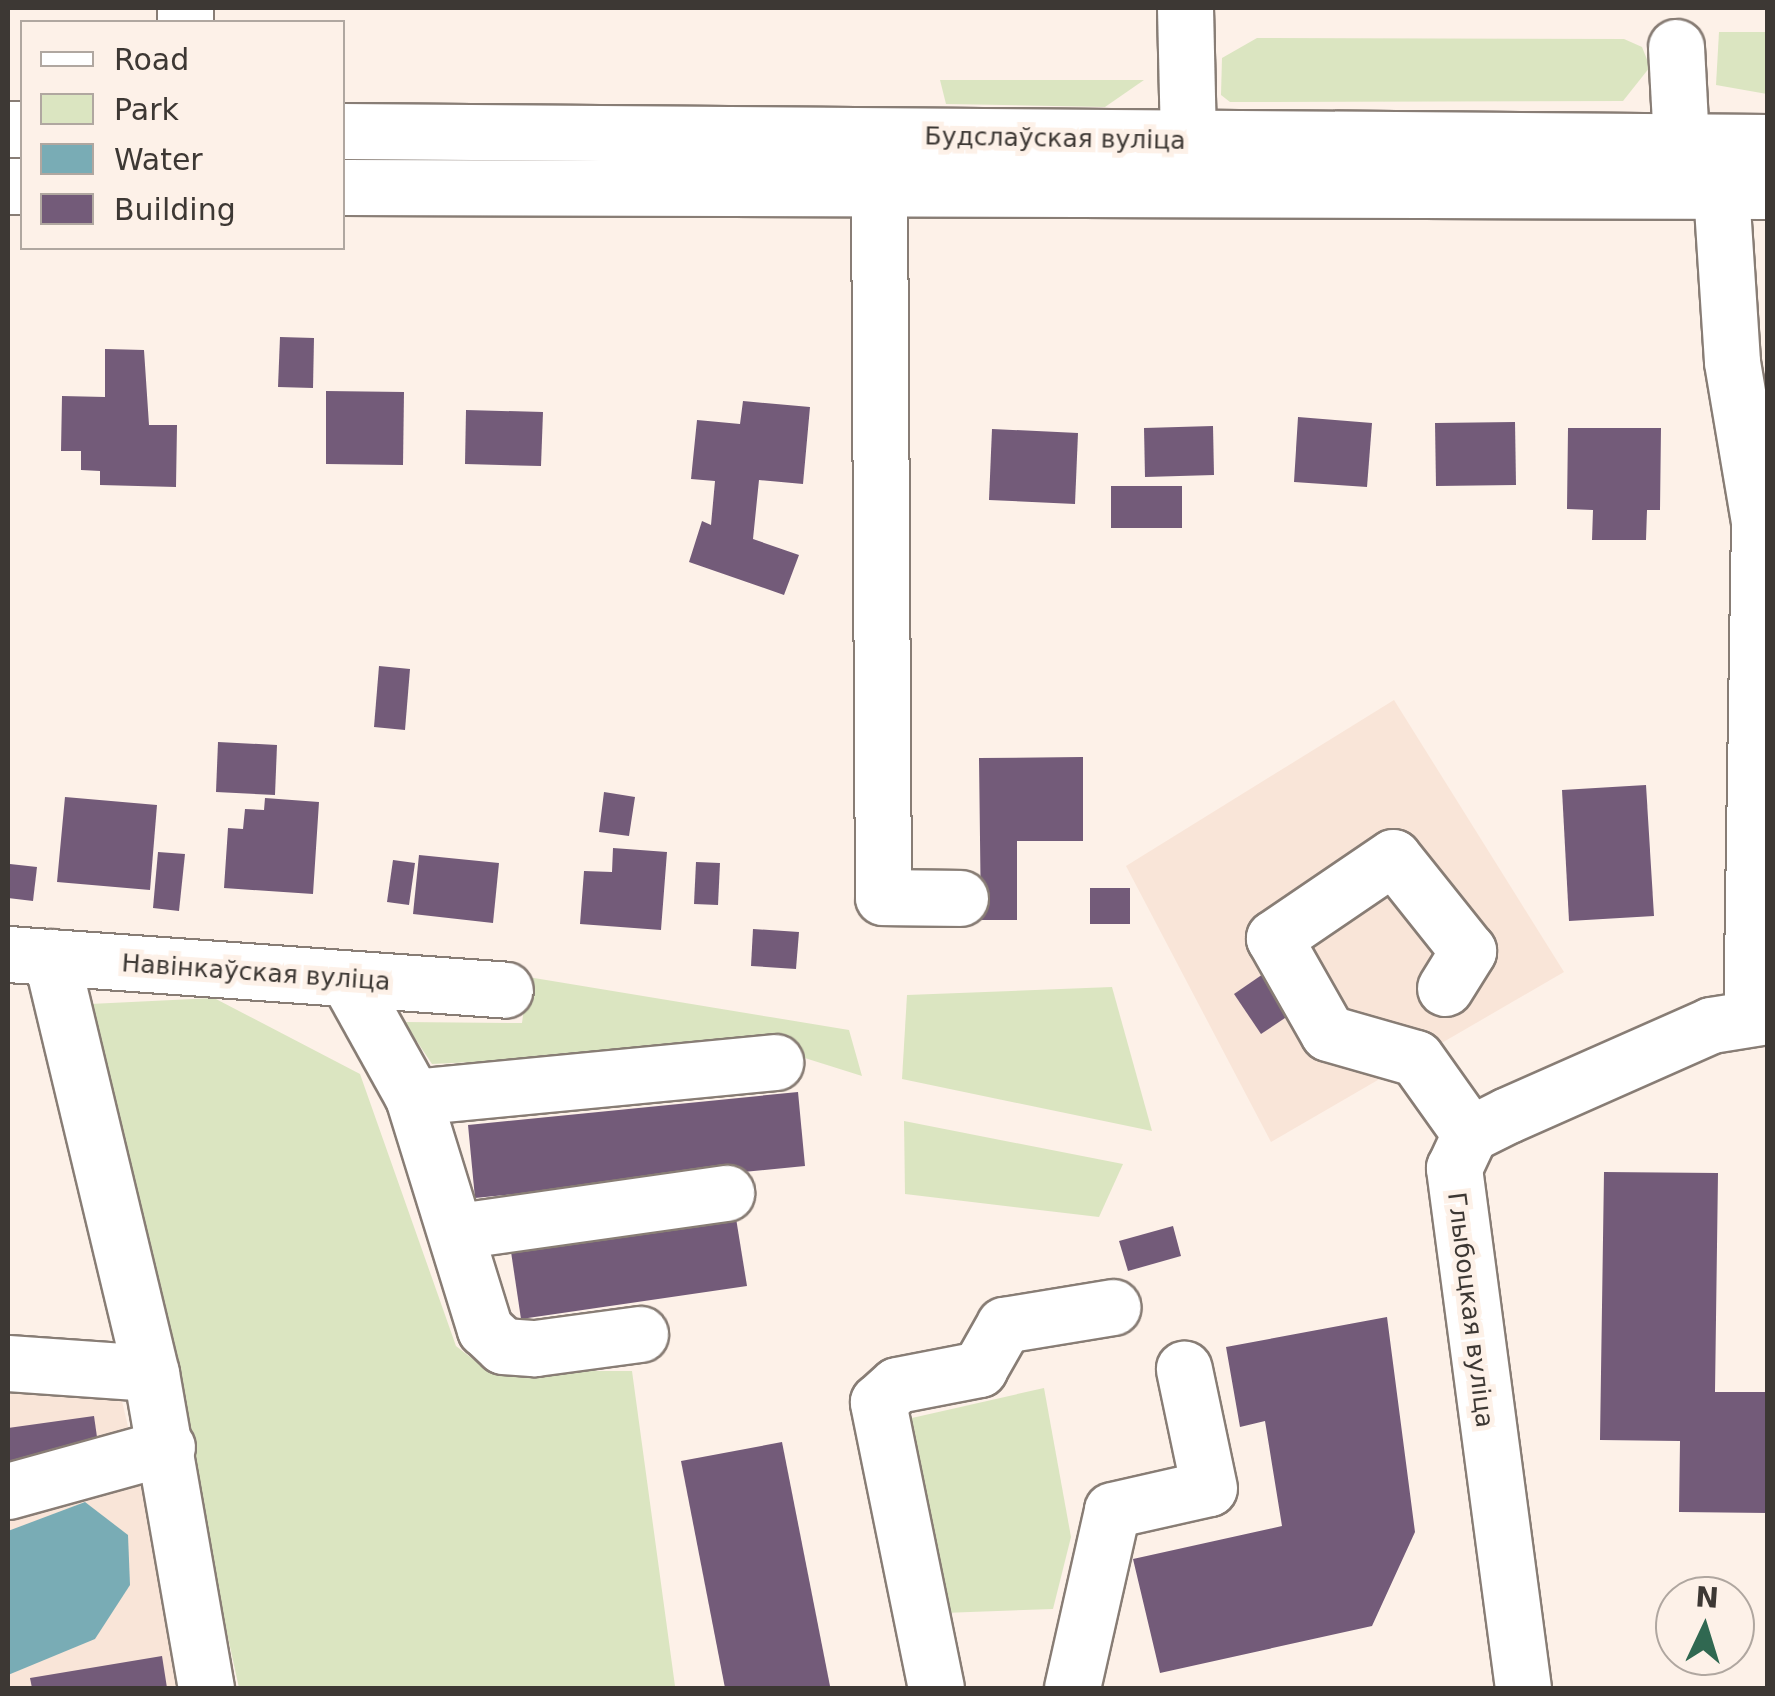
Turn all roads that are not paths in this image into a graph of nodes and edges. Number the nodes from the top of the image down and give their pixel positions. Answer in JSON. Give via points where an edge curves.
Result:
{"nodes":[{"id":1,"x":1186,"y":8,"type":"edge"},
{"id":2,"x":1676,"y":48,"type":"dead end"},
{"id":3,"x":345,"y":131,"type":"edge"},
{"id":4,"x":1188,"y":142,"type":"junction"},
{"id":5,"x":1768,"y":142,"type":"edge"},
{"id":6,"x":1681,"y":143,"type":"junction"},
{"id":7,"x":345,"y":187,"type":"edge"},
{"id":8,"x":879,"y":188,"type":"junction"},
{"id":9,"x":1744,"y":191,"type":"edge"},
{"id":10,"x":960,"y":898,"type":"dead end"},
{"id":11,"x":29,"y":955,"type":"edge"},
{"id":12,"x":349,"y":982,"type":"junction"},
{"id":13,"x":1445,"y":988,"type":"dead end"},
{"id":14,"x":505,"y":990,"type":"dead end"},
{"id":15,"x":1760,"y":1016,"type":"edge"},
{"id":16,"x":774,"y":1062,"type":"dead end"},
{"id":17,"x":412,"y":1097,"type":"junction"},
{"id":18,"x":1470,"y":1134,"type":"junction"},
{"id":19,"x":726,"y":1193,"type":"dead end"},
{"id":20,"x":458,"y":1230,"type":"junction"},
{"id":21,"x":1113,"y":1307,"type":"dead end"},
{"id":22,"x":640,"y":1334,"type":"dead end"},
{"id":23,"x":8,"y":1362,"type":"edge"},
{"id":24,"x":1184,"y":1369,"type":"dead end"},
{"id":25,"x":151,"y":1373,"type":"junction"},
{"id":26,"x":167,"y":1447,"type":"junction"},
{"id":27,"x":8,"y":1491,"type":"edge"},
{"id":28,"x":206,"y":1688,"type":"edge"},
{"id":29,"x":936,"y":1688,"type":"edge"},
{"id":30,"x":1072,"y":1688,"type":"edge"},
{"id":31,"x":1524,"y":1688,"type":"edge"}],
"edges":[{"from":1,"to":4,"type":"street"},
{"from":2,"to":6,"type":"street"},
{"from":3,"to":4,"type":"street","name":"Будслаўская вуліца"},
{"from":4,"to":6,"type":"street","name":"Будслаўская вуліца"},
{"from":5,"to":6,"type":"street","name":"Будслаўская вуліца"},
{"from":7,"to":8,"type":"street","name":"Будслаўская вуліца"},
{"from":8,"to":9,"type":"street","name":"Будслаўская вуліца"},
{"from":8,"to":10,"type":"street","via":[[883,896]]},
{"from":9,"to":15,"type":"street","via":[[1732,362],[1759,522]]},
{"from":11,"to":12,"type":"street","name":"Навінкаўская вуліца"},
{"from":11,"to":25,"type":"street"},
{"from":12,"to":14,"type":"street","name":"Навінкаўская вуліца"},
{"from":12,"to":17,"type":"street"},
{"from":13,"to":18,"type":"street","via":[[1468,951],[1393,857],[1274,938],[1328,1033],[1416,1058]]},
{"from":15,"to":18,"type":"street","via":[[1711,1025]]},
{"from":16,"to":17,"type":"street"},
{"from":17,"to":20,"type":"street"},
{"from":18,"to":31,"type":"street","name":"Глыбоцкая вуліца","via":[[1454,1168],[1454,1217]]},
{"from":19,"to":20,"type":"street"},
{"from":20,"to":22,"type":"street","via":[[485,1329],[503,1346]]},
{"from":21,"to":29,"type":"street","via":[[1004,1325],[979,1369],[897,1384],[878,1402]]},
{"from":23,"to":25,"type":"street"},
{"from":24,"to":30,"type":"street","via":[[1208,1488],[1112,1510]]},
{"from":25,"to":26,"type":"street"},
{"from":26,"to":27,"type":"street"},
{"from":26,"to":28,"type":"street"}]}
